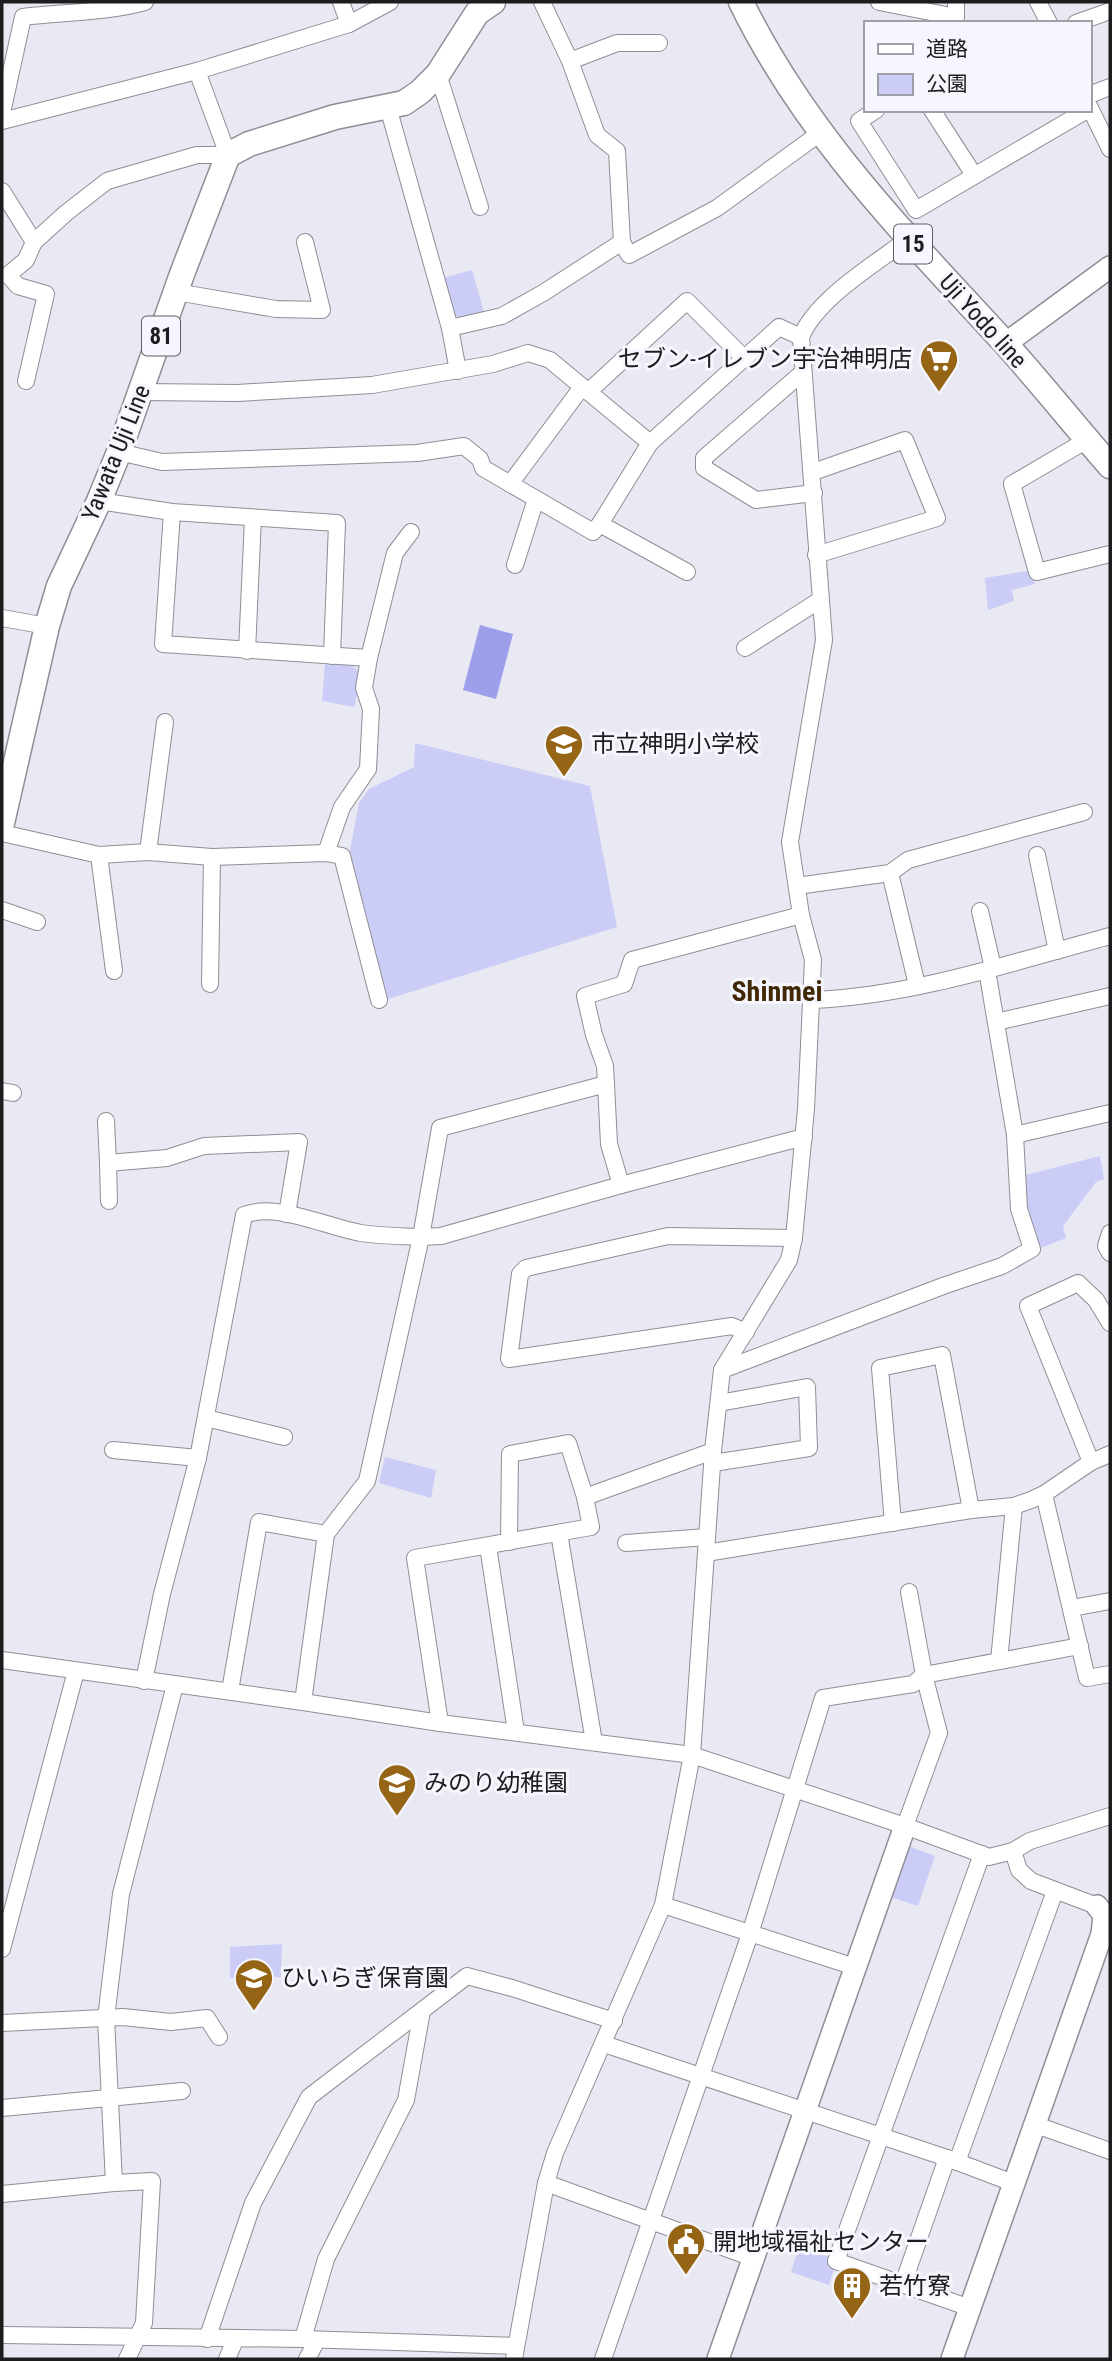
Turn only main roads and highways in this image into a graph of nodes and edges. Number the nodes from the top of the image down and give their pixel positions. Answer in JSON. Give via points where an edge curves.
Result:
{"nodes":[{"id":1,"x":493,"y":2,"type":"edge"},
{"id":2,"x":741,"y":2,"type":"edge"},
{"id":3,"x":1110,"y":466,"type":"edge"},
{"id":4,"x":2,"y":823,"type":"edge"}],
"edges":[{"from":1,"to":4,"type":"main road","name":"Yawata Uji Line","number":"81","via":[[477,13],[438,74],[404,103],[335,117],[228,155],[119,452],[59,586]]},
{"from":2,"to":3,"type":"main road","name":"Uji Yodo line","number":"15","via":[[787,86],[854,176]]}]}
